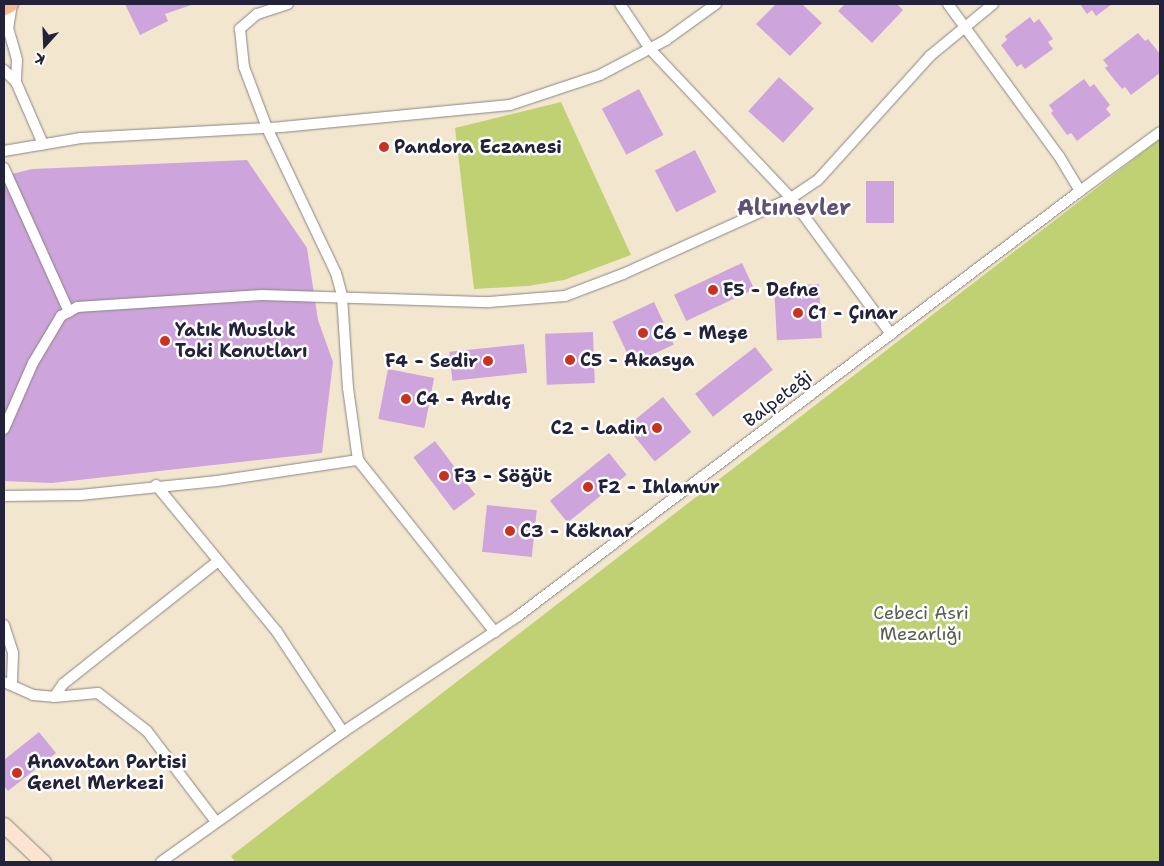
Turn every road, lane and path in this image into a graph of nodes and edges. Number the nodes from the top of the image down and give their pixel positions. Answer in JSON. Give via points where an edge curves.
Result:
{"nodes":[{"id":1,"x":11,"y":4,"type":"edge"},
{"id":2,"x":288,"y":4,"type":"edge"},
{"id":3,"x":620,"y":4,"type":"edge"},
{"id":4,"x":716,"y":4,"type":"edge"},
{"id":5,"x":948,"y":4,"type":"edge"},
{"id":6,"x":993,"y":4,"type":"edge"},
{"id":7,"x":4,"y":7,"type":"edge"},
{"id":8,"x":965,"y":24,"type":"junction"},
{"id":9,"x":650,"y":49,"type":"junction"},
{"id":10,"x":4,"y":70,"type":"edge"},
{"id":11,"x":16,"y":82,"type":"junction"},
{"id":12,"x":267,"y":128,"type":"junction"},
{"id":13,"x":1160,"y":132,"type":"edge"},
{"id":14,"x":43,"y":144,"type":"junction"},
{"id":15,"x":4,"y":151,"type":"edge"},
{"id":16,"x":4,"y":168,"type":"edge"},
{"id":17,"x":1080,"y":191,"type":"junction"},
{"id":18,"x":790,"y":198,"type":"junction"},
{"id":19,"x":342,"y":296,"type":"junction"},
{"id":20,"x":69,"y":312,"type":"junction"},
{"id":21,"x":890,"y":334,"type":"junction"},
{"id":22,"x":4,"y":429,"type":"edge"},
{"id":23,"x":358,"y":460,"type":"junction"},
{"id":24,"x":156,"y":485,"type":"junction"},
{"id":25,"x":4,"y":496,"type":"edge"},
{"id":26,"x":217,"y":562,"type":"junction"},
{"id":27,"x":4,"y":625,"type":"edge"},
{"id":28,"x":495,"y":632,"type":"junction"},
{"id":29,"x":8,"y":683,"type":"edge"},
{"id":30,"x":54,"y":697,"type":"junction"},
{"id":31,"x":343,"y":732,"type":"junction"},
{"id":32,"x":216,"y":822,"type":"junction"},
{"id":33,"x":4,"y":825,"type":"edge"},
{"id":34,"x":43,"y":862,"type":"edge"},
{"id":35,"x":161,"y":862,"type":"edge"}],
"edges":[{"from":1,"to":7,"type":"main road"},
{"from":1,"to":11,"type":"street","via":[[8,28],[17,60]]},
{"from":2,"to":12,"type":"street","via":[[257,14],[240,29],[244,67]]},
{"from":3,"to":9,"type":"street"},
{"from":4,"to":9,"type":"street"},
{"from":5,"to":8,"type":"street"},
{"from":6,"to":8,"type":"street"},
{"from":8,"to":17,"type":"street","via":[[1059,156]]},
{"from":8,"to":18,"type":"street","via":[[930,56],[818,180]]},
{"from":9,"to":12,"type":"street","via":[[600,75],[510,105]]},
{"from":9,"to":18,"type":"street"},
{"from":10,"to":11,"type":"street"},
{"from":11,"to":14,"type":"street"},
{"from":12,"to":14,"type":"street","via":[[82,138]]},
{"from":12,"to":19,"type":"street","via":[[336,273]]},
{"from":13,"to":17,"type":"street","name":"Balpeteği"},
{"from":14,"to":15,"type":"street"},
{"from":16,"to":20,"type":"street"},
{"from":17,"to":21,"type":"street","name":"Balpeteği"},
{"from":18,"to":19,"type":"street","via":[[632,270],[565,296],[472,303]]},
{"from":18,"to":21,"type":"street"},
{"from":19,"to":20,"type":"street","via":[[252,296],[77,307]]},
{"from":19,"to":23,"type":"street","via":[[347,379]]},
{"from":20,"to":22,"type":"street","via":[[61,316],[33,363]]},
{"from":21,"to":28,"type":"street","name":"Balpeteği"},
{"from":23,"to":24,"type":"street","via":[[225,480]]},
{"from":23,"to":28,"type":"street"},
{"from":24,"to":25,"type":"street","via":[[80,495]]},
{"from":24,"to":26,"type":"street"},
{"from":26,"to":30,"type":"street","via":[[63,684]]},
{"from":26,"to":31,"type":"street","via":[[277,632]]},
{"from":27,"to":29,"type":"street","via":[[14,653]]},
{"from":28,"to":31,"type":"street","name":"Balpeteği"},
{"from":29,"to":30,"type":"street","via":[[33,695]]},
{"from":30,"to":32,"type":"street","via":[[98,693],[147,732]]},
{"from":31,"to":32,"type":"street","name":"Balpeteği"},
{"from":32,"to":35,"type":"street","name":"Balpeteği"},
{"from":33,"to":34,"type":"street"}]}
